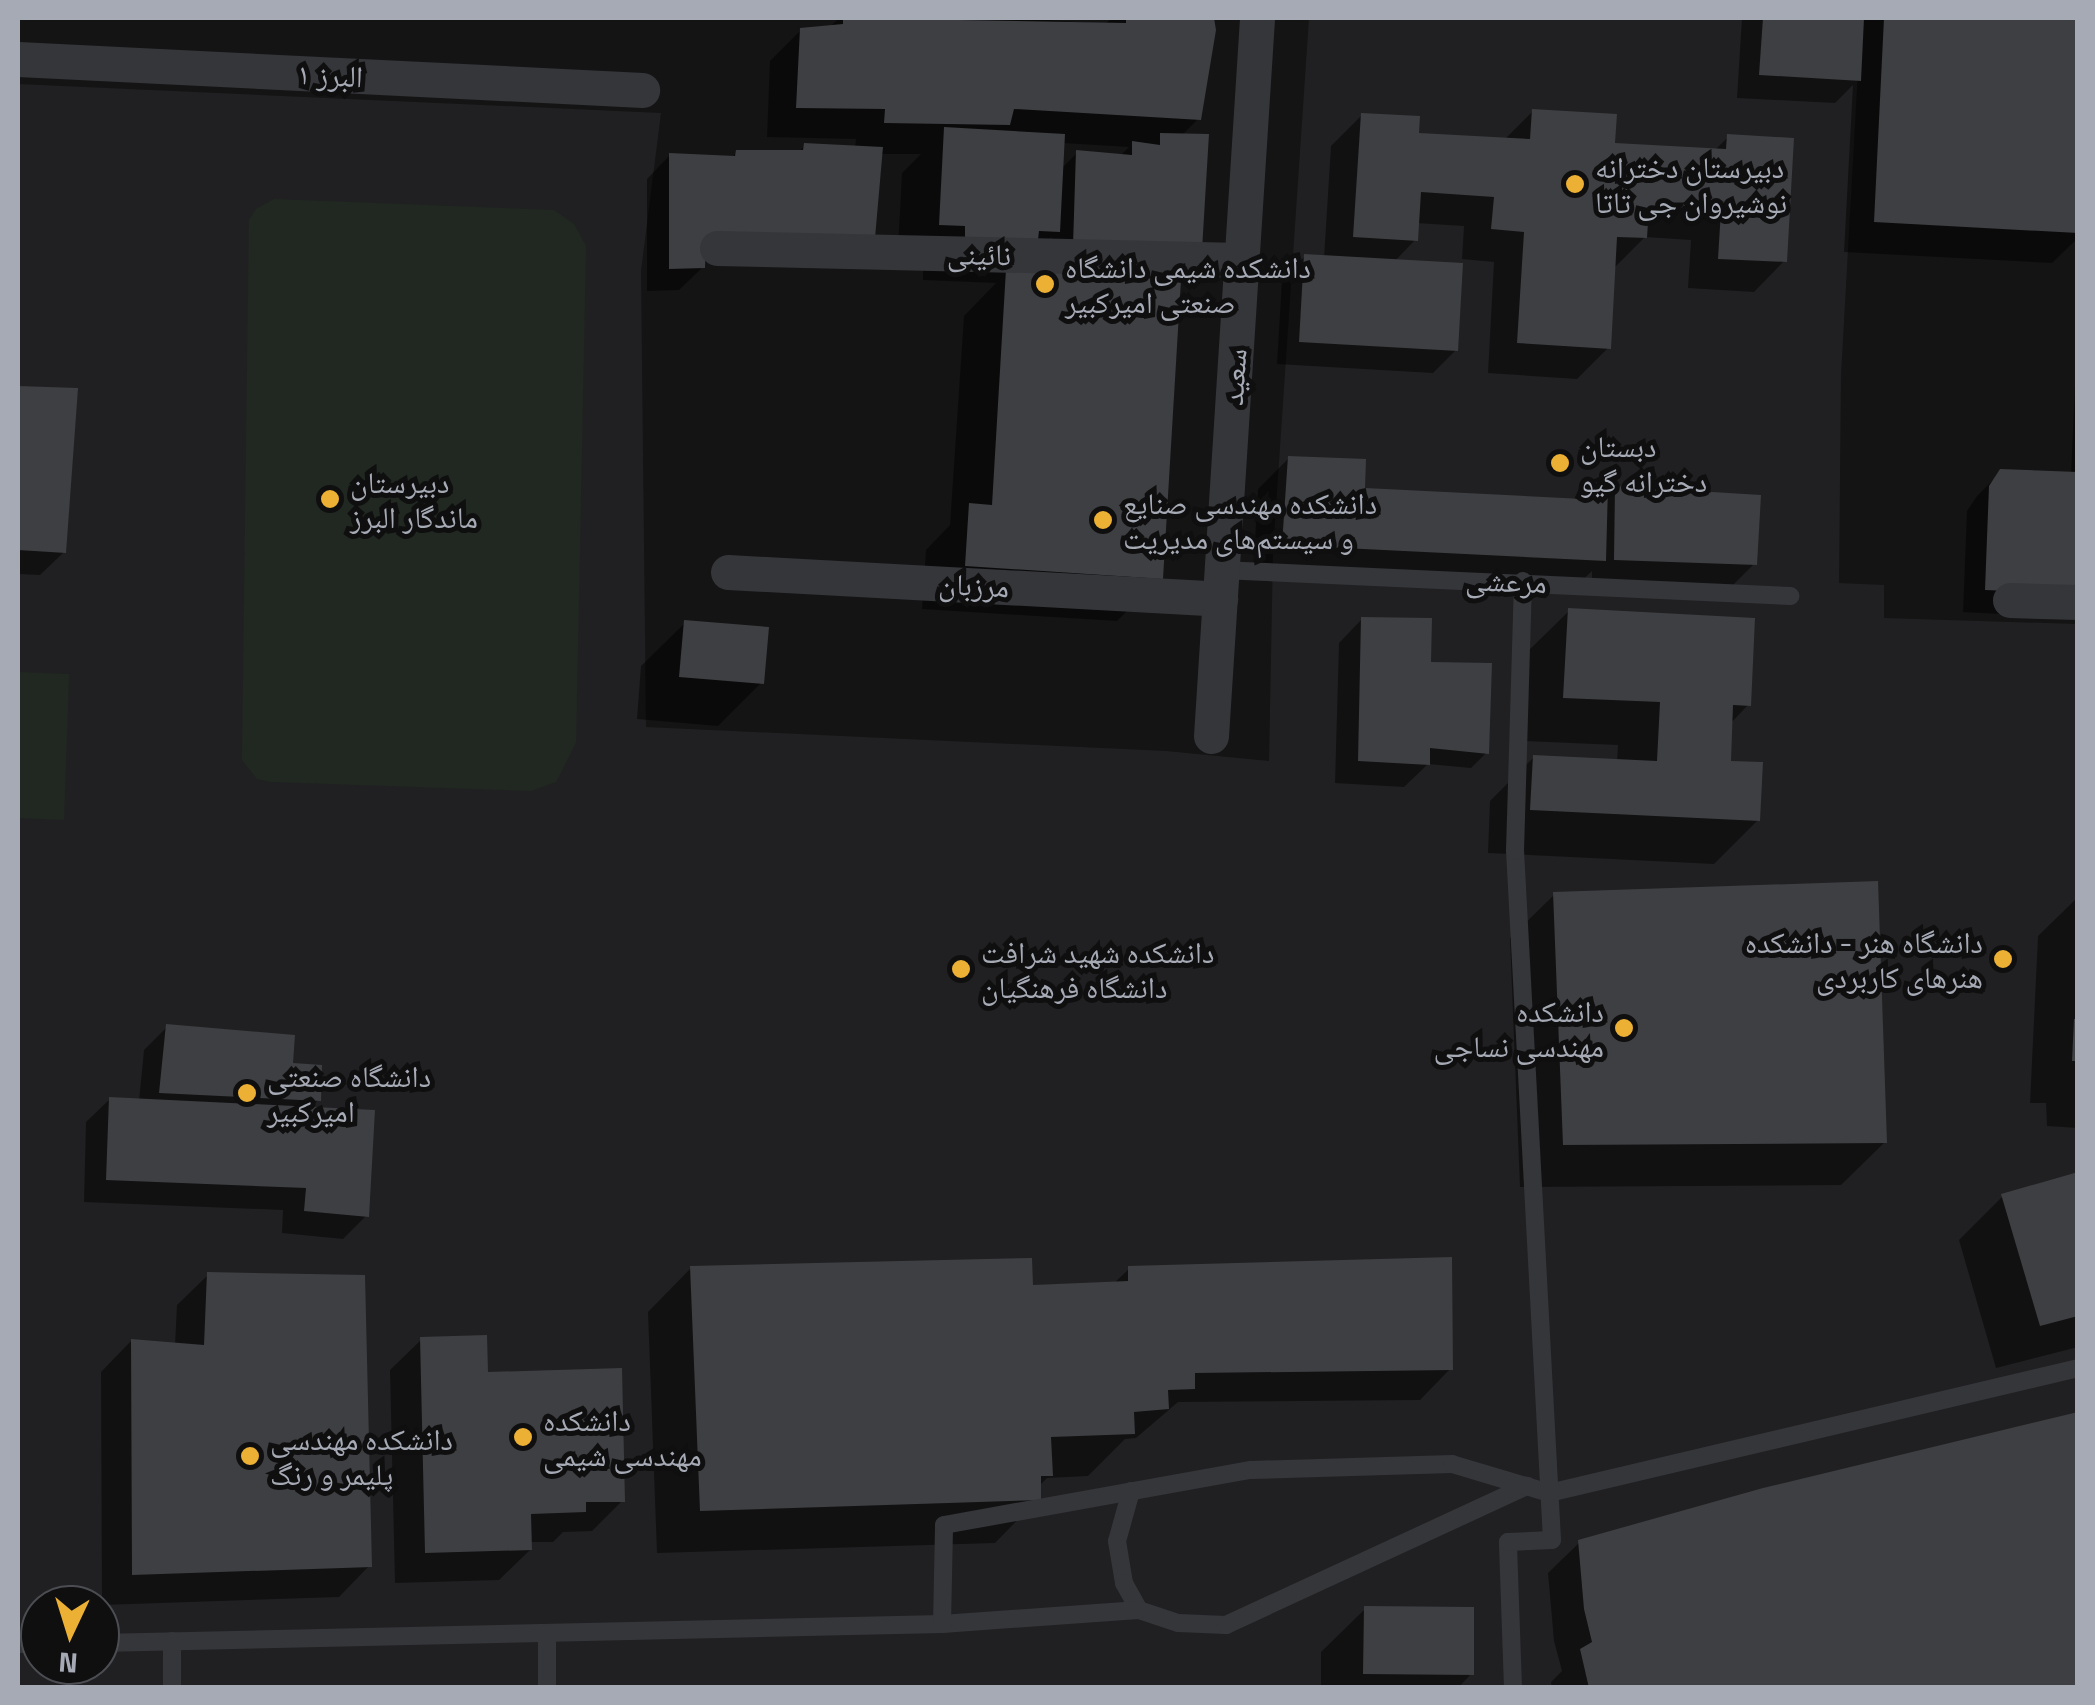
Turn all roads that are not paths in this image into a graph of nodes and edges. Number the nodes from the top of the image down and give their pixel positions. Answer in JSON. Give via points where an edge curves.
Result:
{"nodes":[{"id":1,"x":1257,"y":18,"type":"edge"},
{"id":2,"x":18,"y":59,"type":"edge"},
{"id":3,"x":642,"y":90,"type":"dead end"},
{"id":4,"x":717,"y":248,"type":"dead end"},
{"id":5,"x":1241,"y":260,"type":"junction"},
{"id":6,"x":728,"y":572,"type":"dead end"},
{"id":7,"x":1523,"y":581,"type":"junction"},
{"id":8,"x":1220,"y":584,"type":"junction"},
{"id":9,"x":1790,"y":596,"type":"dead end"},
{"id":10,"x":2010,"y":600,"type":"dead end"},
{"id":11,"x":2078,"y":602,"type":"edge"},
{"id":12,"x":1211,"y":736,"type":"dead end"},
{"id":13,"x":2078,"y":1368,"type":"edge"},
{"id":14,"x":1527,"y":1486,"type":"junction"},
{"id":15,"x":1131,"y":1491,"type":"junction"},
{"id":16,"x":1549,"y":1493,"type":"junction"},
{"id":17,"x":1139,"y":1610,"type":"junction"},
{"id":18,"x":942,"y":1624,"type":"junction"},
{"id":19,"x":547,"y":1633,"type":"junction"},
{"id":20,"x":172,"y":1641,"type":"junction"},
{"id":21,"x":120,"y":1642,"type":"edge"},
{"id":22,"x":172,"y":1688,"type":"edge"},
{"id":23,"x":547,"y":1688,"type":"edge"},
{"id":24,"x":1513,"y":1688,"type":"edge"}],
"edges":[{"from":1,"to":5,"type":"street","name":"سعید"},
{"from":2,"to":3,"type":"street","name":"البرز ۱"},
{"from":4,"to":5,"type":"street","name":"نائینی"},
{"from":5,"to":8,"type":"street","name":"سعید"},
{"from":6,"to":8,"type":"street","name":"مرزبان"},
{"from":7,"to":8,"type":"lane","name":"مرعشی"},
{"from":7,"to":9,"type":"lane","name":"مرعشی"},
{"from":7,"to":16,"type":"lane","via":[[1515,851]]},
{"from":8,"to":12,"type":"street","name":"سعید"},
{"from":10,"to":11,"type":"street"},
{"from":13,"to":16,"type":"lane"},
{"from":14,"to":15,"type":"lane","via":[[1452,1464],[1251,1470]]},
{"from":14,"to":16,"type":"lane"},
{"from":14,"to":17,"type":"lane","via":[[1226,1625],[1178,1623]]},
{"from":15,"to":17,"type":"lane","via":[[1117,1541],[1124,1583]]},
{"from":15,"to":18,"type":"lane","via":[[944,1524]]},
{"from":16,"to":24,"type":"lane","via":[[1552,1540],[1508,1542]]},
{"from":17,"to":18,"type":"lane"},
{"from":18,"to":19,"type":"lane"},
{"from":19,"to":20,"type":"lane"},
{"from":19,"to":23,"type":"lane"},
{"from":20,"to":21,"type":"lane"},
{"from":20,"to":22,"type":"lane"}]}
